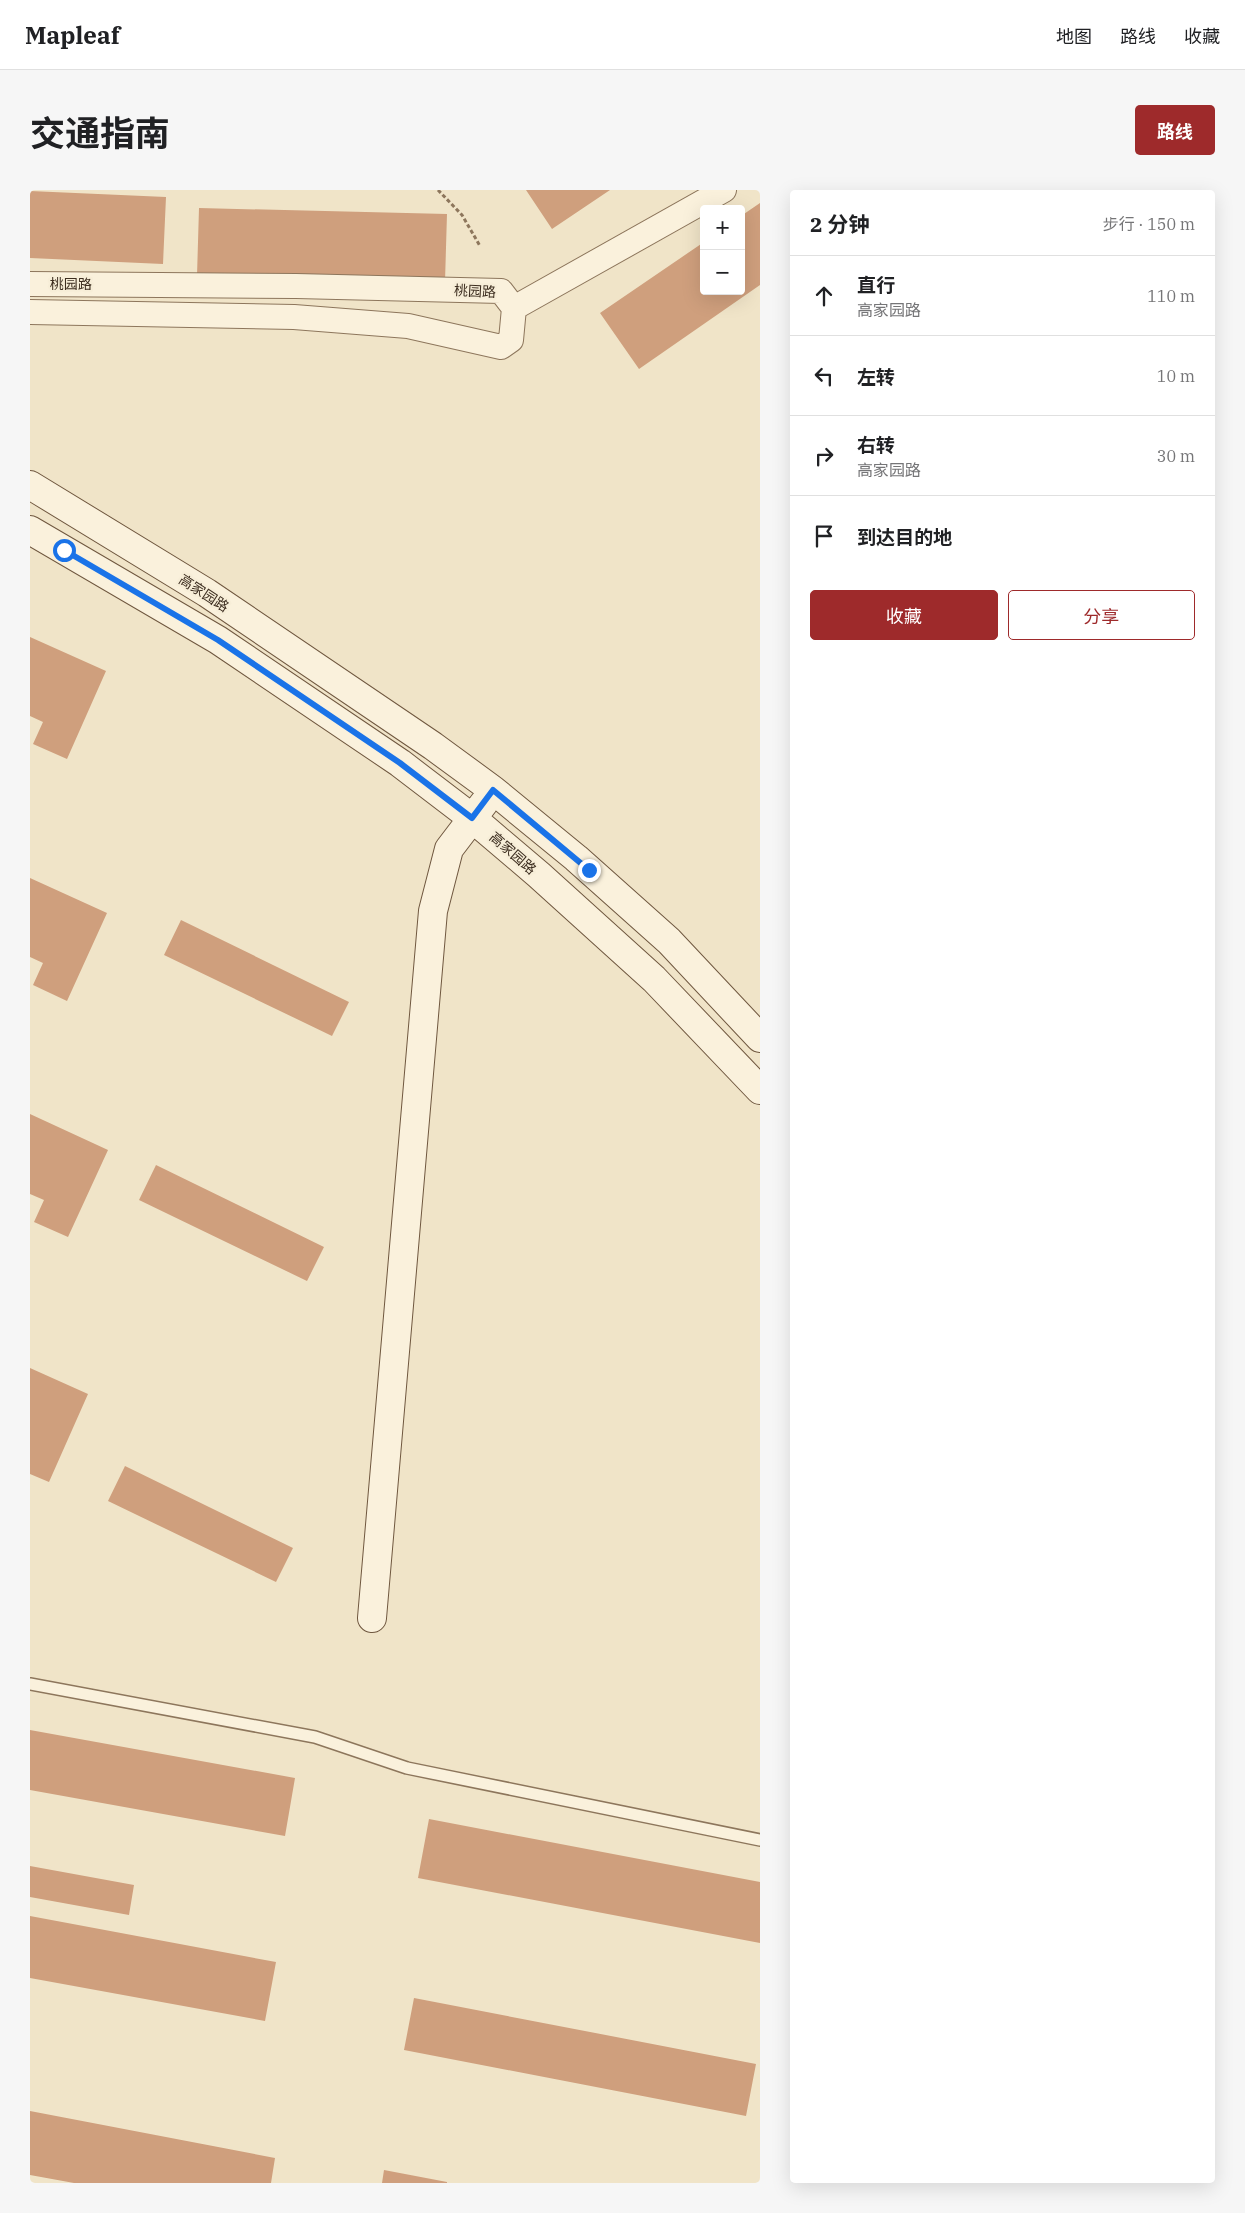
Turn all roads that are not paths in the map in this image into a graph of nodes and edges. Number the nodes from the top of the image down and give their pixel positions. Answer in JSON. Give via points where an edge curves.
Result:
{"nodes":[{"id":1,"x":724,"y":190,"type":"edge"},
{"id":2,"x":30,"y":284,"type":"edge"},
{"id":3,"x":514,"y":308,"type":"junction"},
{"id":4,"x":30,"y":312,"type":"edge"},
{"id":5,"x":30,"y":485,"type":"edge"},
{"id":6,"x":30,"y":530,"type":"edge"},
{"id":7,"x":493,"y":790,"type":"junction"},
{"id":8,"x":472,"y":818,"type":"junction"},
{"id":9,"x":760,"y":1038,"type":"edge"},
{"id":10,"x":760,"y":1090,"type":"edge"},
{"id":11,"x":372,"y":1618,"type":"dead end"},
{"id":12,"x":30,"y":1684,"type":"edge"},
{"id":13,"x":760,"y":1840,"type":"edge"}],
"edges":[{"from":1,"to":3,"type":"street"},
{"from":2,"to":3,"type":"street","name":"桃园路","via":[[501,291]]},
{"from":3,"to":4,"type":"street","name":"桃园路","via":[[511,340],[501,347],[408,326],[294,317]]},
{"from":5,"to":7,"type":"main road","name":"高家园路","via":[[207,594]]},
{"from":6,"to":8,"type":"main road","name":"高家园路","via":[[218,640],[400,763]]},
{"from":7,"to":8,"type":"main road"},
{"from":7,"to":9,"type":"main road","name":"高家园路","via":[[669,941]]},
{"from":8,"to":10,"type":"main road","name":"高家园路","via":[[654,979]]},
{"from":8,"to":11,"type":"main road","via":[[449,849],[433,911]]},
{"from":12,"to":13,"type":"lane","via":[[315,1737],[407,1768]]}]}
